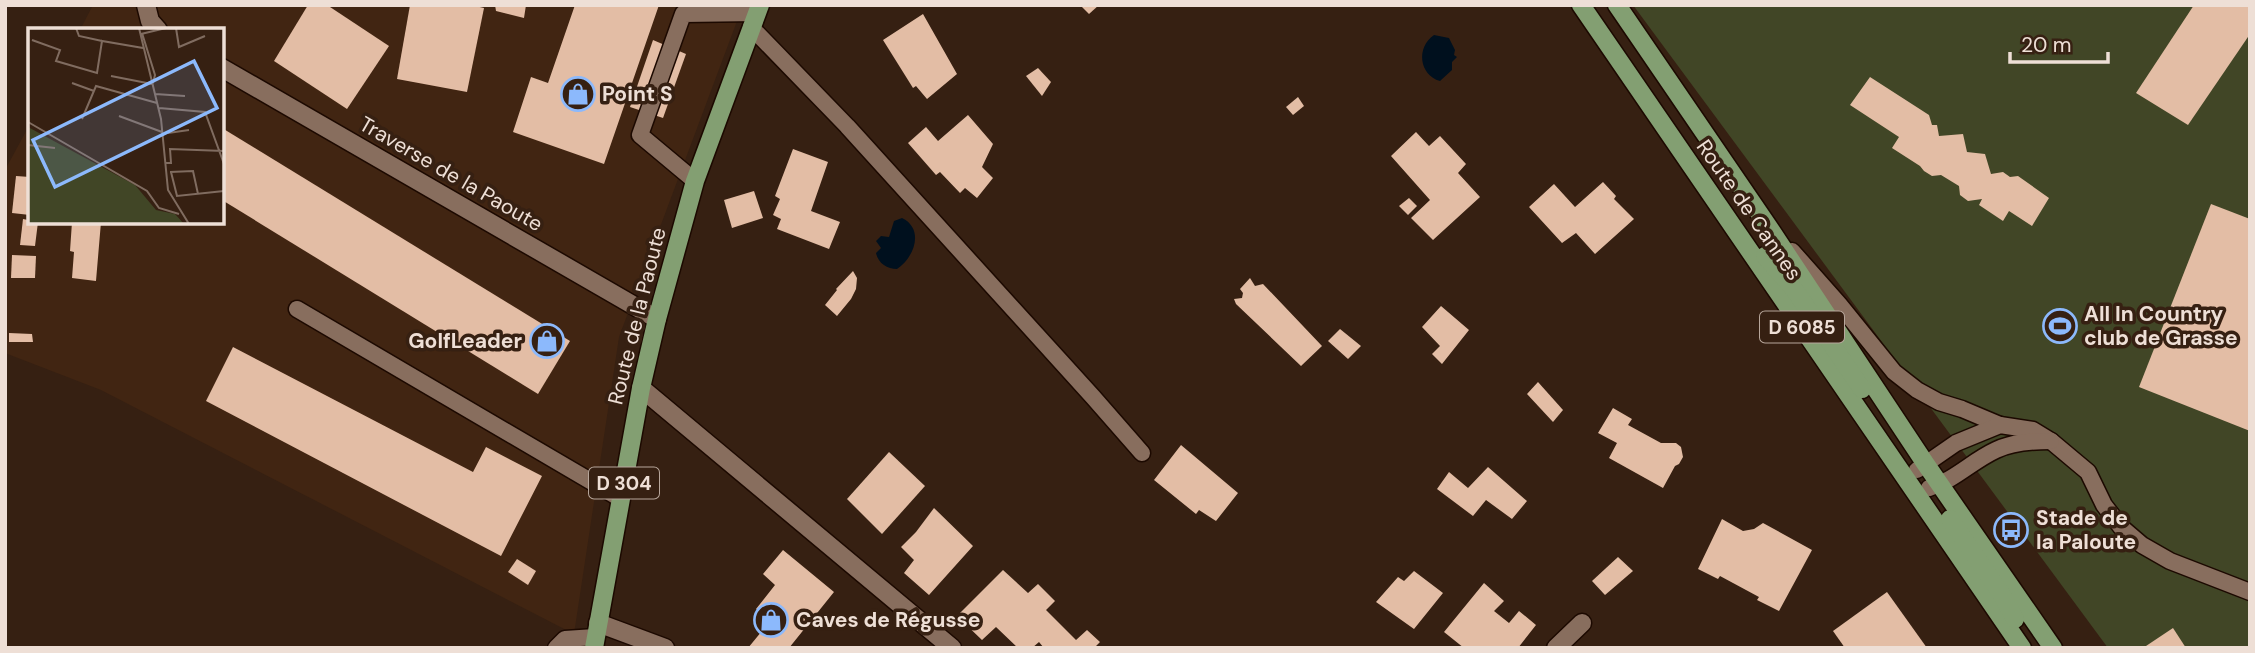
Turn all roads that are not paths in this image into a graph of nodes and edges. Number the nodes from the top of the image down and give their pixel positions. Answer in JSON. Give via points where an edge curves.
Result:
{"nodes":[{"id":1,"x":146,"y":5,"type":"edge"},
{"id":2,"x":1581,"y":5,"type":"edge"},
{"id":3,"x":1617,"y":5,"type":"edge"},
{"id":4,"x":685,"y":9,"type":"edge"},
{"id":5,"x":756,"y":15,"type":"edge"},
{"id":6,"x":157,"y":28,"type":"edge"},
{"id":7,"x":1640,"y":39,"type":"junction"},
{"id":8,"x":1616,"y":56,"type":"junction"},
{"id":9,"x":224,"y":69,"type":"edge"},
{"id":10,"x":695,"y":181,"type":"junction"},
{"id":11,"x":1708,"y":190,"type":"junction"},
{"id":12,"x":1768,"y":226,"type":"junction"},
{"id":13,"x":297,"y":309,"type":"dead end"},
{"id":14,"x":657,"y":320,"type":"junction"},
{"id":15,"x":641,"y":388,"type":"junction"},
{"id":16,"x":2000,"y":425,"type":"junction"},
{"id":17,"x":2051,"y":441,"type":"junction"},
{"id":18,"x":1142,"y":453,"type":"dead end"},
{"id":19,"x":1921,"y":467,"type":"junction"},
{"id":20,"x":1935,"y":487,"type":"junction"},
{"id":21,"x":621,"y":499,"type":"junction"},
{"id":22,"x":2250,"y":592,"type":"edge"},
{"id":23,"x":1582,"y":623,"type":"dead end"},
{"id":24,"x":596,"y":636,"type":"edge"},
{"id":25,"x":556,"y":648,"type":"edge"},
{"id":26,"x":665,"y":648,"type":"edge"},
{"id":27,"x":953,"y":648,"type":"edge"},
{"id":28,"x":1556,"y":648,"type":"edge"},
{"id":29,"x":2022,"y":648,"type":"edge"},
{"id":30,"x":2030,"y":648,"type":"edge"},
{"id":31,"x":2053,"y":648,"type":"edge"}],
"edges":[{"from":1,"to":6,"type":"street"},
{"from":2,"to":8,"type":"main road","name":"Route de Cannes","number":"D 6085"},
{"from":3,"to":7,"type":"main road","name":"Route de Cannes","number":"D 6085"},
{"from":4,"to":5,"type":"lane"},
{"from":4,"to":10,"type":"lane","via":[[640,135]]},
{"from":5,"to":10,"type":"main road","name":"Route de la Paoute","number":"D 304"},
{"from":5,"to":18,"type":"lane","via":[[846,126]]},
{"from":7,"to":8,"type":"main road"},
{"from":7,"to":12,"type":"main road","name":"Route de Cannes","number":"D 6085"},
{"from":8,"to":11,"type":"main road","name":"Route de Cannes","number":"D 6085"},
{"from":9,"to":14,"type":"street","name":"Traverse de la Paoute"},
{"from":10,"to":14,"type":"main road","name":"Route de la Paoute","number":"D 304"},
{"from":11,"to":19,"type":"main road","via":[[1794,289]]},
{"from":11,"to":29,"type":"main road","name":"Route de Cannes","number":"D 6085"},
{"from":12,"to":16,"type":"lane","via":[[1894,372],[1939,402]]},
{"from":12,"to":19,"type":"main road","name":"Route de Cannes","number":"D 6085"},
{"from":13,"to":21,"type":"lane"},
{"from":14,"to":15,"type":"main road","name":"Route de la Paoute","number":"D 304"},
{"from":15,"to":21,"type":"main road","name":"Route de la Paoute","number":"D 304"},
{"from":15,"to":27,"type":"street"},
{"from":16,"to":17,"type":"lane","via":[[2033,430]]},
{"from":16,"to":19,"type":"lane","via":[[1956,443]]},
{"from":17,"to":20,"type":"lane","via":[[1998,449]]},
{"from":17,"to":22,"type":"lane","via":[[2088,472],[2105,505],[2142,545]]},
{"from":19,"to":20,"type":"main road"},
{"from":20,"to":30,"type":"main road"},
{"from":20,"to":31,"type":"main road"},
{"from":21,"to":24,"type":"main road","name":"Route de la Paoute","number":"D 304"},
{"from":23,"to":28,"type":"street"},
{"from":24,"to":25,"type":"lane","via":[[565,639]]},
{"from":24,"to":26,"type":"street"}]}
